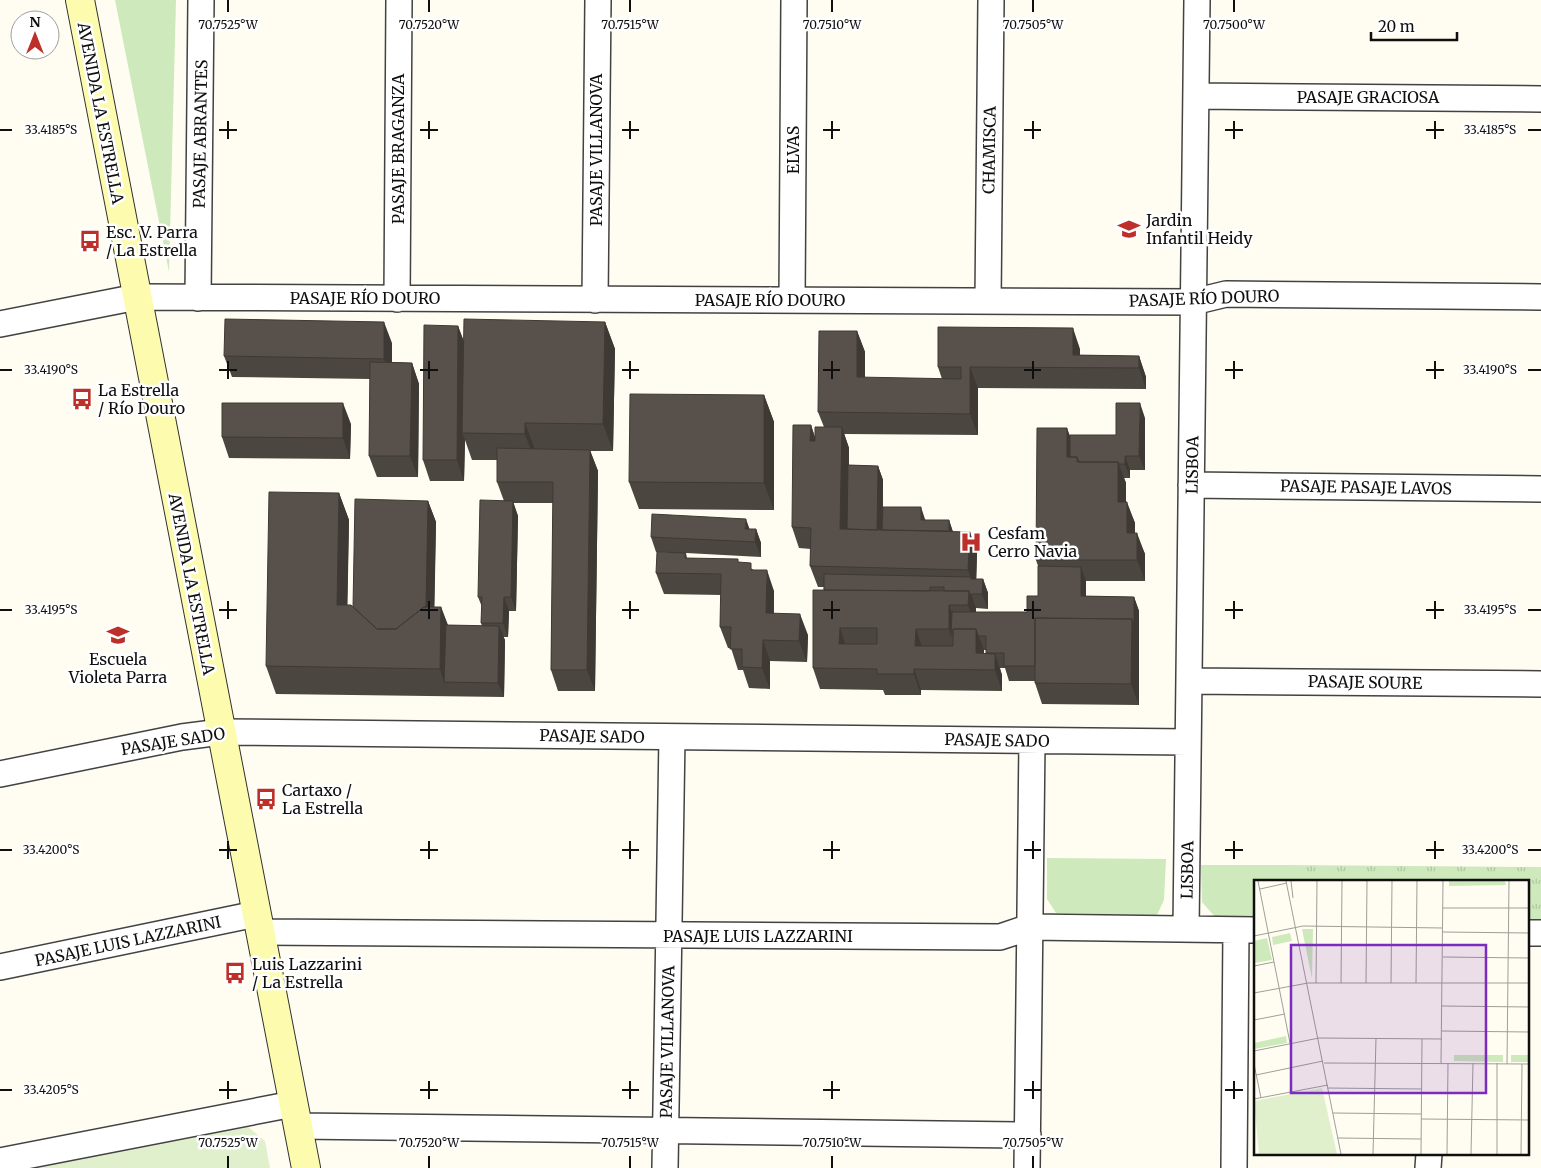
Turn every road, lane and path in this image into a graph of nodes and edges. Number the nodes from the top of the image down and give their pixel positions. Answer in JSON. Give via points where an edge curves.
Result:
{"nodes":[{"id":1,"x":80,"y":0,"type":"edge"},
{"id":2,"x":201,"y":0,"type":"edge"},
{"id":3,"x":399,"y":0,"type":"edge"},
{"id":4,"x":598,"y":0,"type":"edge"},
{"id":5,"x":794,"y":0,"type":"edge"},
{"id":6,"x":991,"y":0,"type":"edge"},
{"id":7,"x":1197,"y":0,"type":"edge"},
{"id":8,"x":1196,"y":96,"type":"junction"},
{"id":9,"x":1541,"y":99,"type":"edge"},
{"id":10,"x":137,"y":297,"type":"junction"},
{"id":11,"x":1541,"y":297,"type":"edge"},
{"id":12,"x":198,"y":298,"type":"junction"},
{"id":13,"x":397,"y":299,"type":"junction"},
{"id":14,"x":595,"y":300,"type":"junction"},
{"id":15,"x":792,"y":300,"type":"junction"},
{"id":16,"x":988,"y":301,"type":"junction"},
{"id":17,"x":1193,"y":302,"type":"junction"},
{"id":18,"x":0,"y":324,"type":"edge"},
{"id":19,"x":1191,"y":485,"type":"junction"},
{"id":20,"x":1541,"y":489,"type":"edge"},
{"id":21,"x":1189,"y":681,"type":"junction"},
{"id":22,"x":1541,"y":684,"type":"edge"},
{"id":23,"x":221,"y":732,"type":"junction"},
{"id":24,"x":672,"y":737,"type":"junction"},
{"id":25,"x":1032,"y":741,"type":"junction"},
{"id":26,"x":1188,"y":742,"type":"junction"},
{"id":27,"x":0,"y":774,"type":"edge"},
{"id":28,"x":258,"y":923,"type":"junction"},
{"id":29,"x":1030,"y":927,"type":"junction"},
{"id":30,"x":1186,"y":929,"type":"junction"},
{"id":31,"x":1245,"y":930,"type":"edge"},
{"id":32,"x":1528,"y":932,"type":"edge"},
{"id":33,"x":1541,"y":933,"type":"edge"},
{"id":34,"x":668,"y":935,"type":"junction"},
{"id":35,"x":0,"y":967,"type":"edge"},
{"id":36,"x":296,"y":1115,"type":"junction"},
{"id":37,"x":665,"y":1130,"type":"junction"},
{"id":38,"x":1028,"y":1135,"type":"junction"},
{"id":39,"x":0,"y":1161,"type":"edge"},
{"id":40,"x":306,"y":1168,"type":"edge"},
{"id":41,"x":665,"y":1168,"type":"edge"},
{"id":42,"x":1027,"y":1168,"type":"edge"},
{"id":43,"x":1234,"y":1168,"type":"edge"}],
"edges":[{"from":1,"to":10,"type":"main road","name":"AVENIDA LA ESTRELLA"},
{"from":2,"to":12,"type":"street","name":"PASAJE ABRANTES"},
{"from":3,"to":13,"type":"street","name":"PASAJE BRAGANZA"},
{"from":4,"to":14,"type":"street","name":"PASAJE VILLANOVA"},
{"from":5,"to":15,"type":"street","name":"ELVAS"},
{"from":6,"to":16,"type":"street","name":"CHAMISCA"},
{"from":7,"to":8,"type":"street","name":"LISBOA"},
{"from":8,"to":9,"type":"street","name":"PASAJE GRACIOSA"},
{"from":8,"to":17,"type":"street","name":"LISBOA"},
{"from":10,"to":12,"type":"street","name":"PASAJE RÍO DOURO"},
{"from":10,"to":18,"type":"street","name":"PASAJE RÍO DOURO"},
{"from":10,"to":23,"type":"main road","name":"AVENIDA LA ESTRELLA"},
{"from":11,"to":17,"type":"street","name":"PASAJE RÍO DOURO","via":[[1226,294]]},
{"from":12,"to":13,"type":"street","name":"PASAJE RÍO DOURO"},
{"from":13,"to":14,"type":"street","name":"PASAJE RÍO DOURO"},
{"from":14,"to":15,"type":"street","name":"PASAJE RÍO DOURO"},
{"from":15,"to":16,"type":"street","name":"PASAJE RÍO DOURO"},
{"from":16,"to":17,"type":"street","name":"PASAJE RÍO DOURO"},
{"from":17,"to":19,"type":"street","name":"LISBOA"},
{"from":19,"to":20,"type":"street","name":"PASAJE PASAJE LAVOS"},
{"from":19,"to":21,"type":"street","name":"LISBOA"},
{"from":21,"to":22,"type":"street","name":"PASAJE SOURE"},
{"from":21,"to":26,"type":"street","name":"LISBOA"},
{"from":23,"to":24,"type":"street","name":"PASAJE SADO"},
{"from":23,"to":27,"type":"street","name":"PASAJE SADO"},
{"from":23,"to":28,"type":"main road","name":"AVENIDA LA ESTRELLA"},
{"from":24,"to":25,"type":"street","name":"PASAJE SADO"},
{"from":24,"to":34,"type":"street","name":"PASAJE VILLANOVA"},
{"from":25,"to":26,"type":"street","name":"PASAJE SADO"},
{"from":25,"to":29,"type":"street"},
{"from":26,"to":30,"type":"street","name":"LISBOA"},
{"from":28,"to":34,"type":"street","name":"PASAJE LUIS LAZZARINI"},
{"from":28,"to":35,"type":"street","name":"PASAJE LUIS LAZZARINI"},
{"from":28,"to":36,"type":"main road","name":"AVENIDA LA ESTRELLA"},
{"from":29,"to":30,"type":"street","name":"PASAJE LUIS LAZZARINI"},
{"from":29,"to":34,"type":"street","name":"PASAJE LUIS LAZZARINI","via":[[1000,937]]},
{"from":29,"to":38,"type":"street"},
{"from":30,"to":31,"type":"street","name":"PASAJE LUIS LAZZARINI"},
{"from":31,"to":43,"type":"street"},
{"from":32,"to":33,"type":"street"},
{"from":34,"to":37,"type":"street","name":"PASAJE VILLANOVA"},
{"from":36,"to":37,"type":"street"},
{"from":36,"to":39,"type":"street"},
{"from":36,"to":40,"type":"main road","name":"AVENIDA LA ESTRELLA"},
{"from":37,"to":38,"type":"street"},
{"from":37,"to":41,"type":"street","name":"PASAJE VILLANOVA"},
{"from":38,"to":42,"type":"street"}]}
